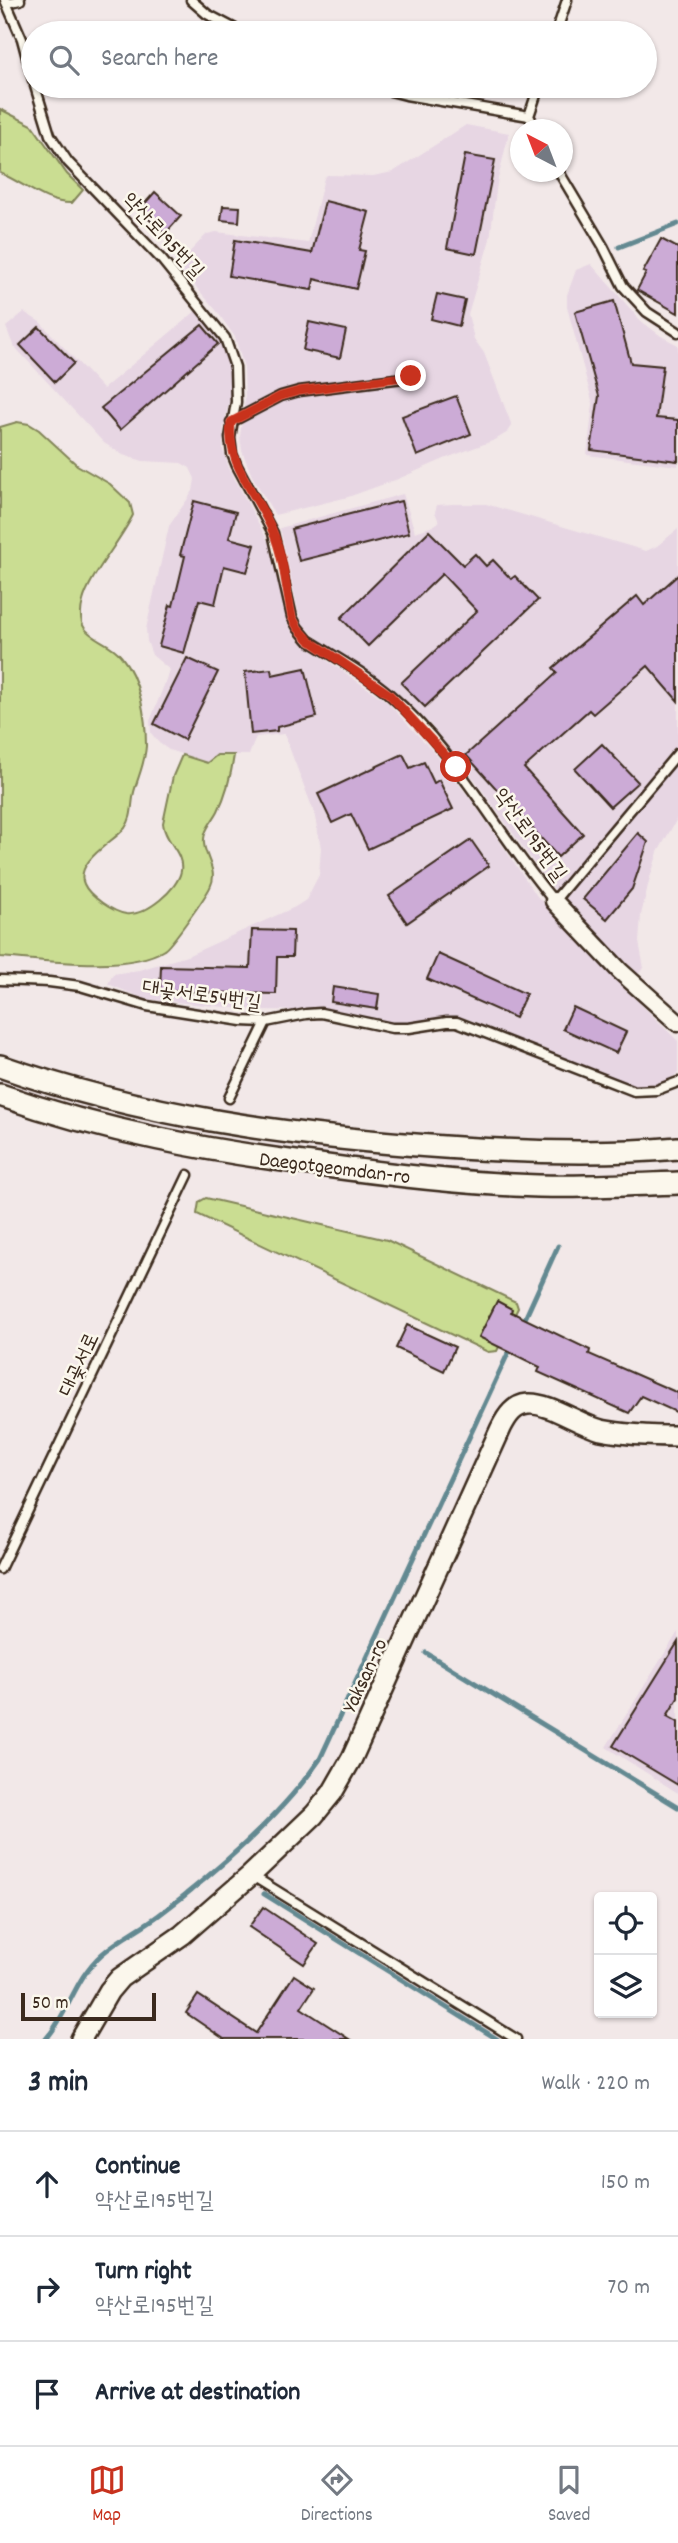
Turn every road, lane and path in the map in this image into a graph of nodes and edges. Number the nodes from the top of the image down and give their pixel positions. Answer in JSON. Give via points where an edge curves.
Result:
{"nodes":[{"id":1,"x":20,"y":0,"type":"edge"},
{"id":2,"x":191,"y":0,"type":"edge"},
{"id":3,"x":567,"y":0,"type":"edge"},
{"id":4,"x":6,"y":2,"type":"edge"},
{"id":5,"x":220,"y":21,"type":"edge"},
{"id":6,"x":560,"y":21,"type":"edge"},
{"id":7,"x":21,"y":37,"type":"edge"},
{"id":8,"x":39,"y":98,"type":"edge"},
{"id":9,"x":424,"y":98,"type":"edge"},
{"id":10,"x":535,"y":98,"type":"edge"},
{"id":11,"x":529,"y":116,"type":"junction"},
{"id":12,"x":531,"y":119,"type":"edge"},
{"id":13,"x":565,"y":182,"type":"edge"},
{"id":14,"x":678,"y":332,"type":"edge"},
{"id":15,"x":411,"y":376,"type":"dead end"},
{"id":16,"x":231,"y":422,"type":"junction"},
{"id":17,"x":678,"y":753,"type":"edge"},
{"id":18,"x":554,"y":901,"type":"junction"},
{"id":19,"x":0,"y":980,"type":"edge"},
{"id":20,"x":266,"y":1022,"type":"junction"},
{"id":21,"x":678,"y":1023,"type":"edge"},
{"id":22,"x":0,"y":1066,"type":"edge"},
{"id":23,"x":678,"y":1082,"type":"edge"},
{"id":24,"x":0,"y":1095,"type":"edge"},
{"id":25,"x":229,"y":1098,"type":"dead end"},
{"id":26,"x":678,"y":1137,"type":"edge"},
{"id":27,"x":668,"y":1149,"type":"edge"},
{"id":28,"x":188,"y":1175,"type":"dead end"},
{"id":29,"x":678,"y":1183,"type":"edge"},
{"id":30,"x":678,"y":1437,"type":"edge"},
{"id":31,"x":0,"y":1569,"type":"edge"},
{"id":32,"x":251,"y":1875,"type":"junction"},
{"id":33,"x":81,"y":2039,"type":"edge"},
{"id":34,"x":516,"y":2039,"type":"edge"}],
"edges":[{"from":1,"to":4,"type":"lane"},
{"from":2,"to":5,"type":"lane"},
{"from":3,"to":6,"type":"lane"},
{"from":4,"to":7,"type":"lane"},
{"from":8,"to":16,"type":"lane","name":"약산로195번길","via":[[51,135],[68,162],[162,260],[225,338],[235,367],[236,402]]},
{"from":9,"to":11,"type":"lane"},
{"from":10,"to":11,"type":"lane"},
{"from":11,"to":12,"type":"lane"},
{"from":13,"to":14,"type":"lane","via":[[623,286],[647,312]]},
{"from":15,"to":16,"type":"lane","via":[[290,393]]},
{"from":16,"to":18,"type":"lane","name":"약산로195번길","via":[[232,454],[274,533],[298,628],[389,694],[435,741]]},
{"from":17,"to":18,"type":"lane","name":"약산로195번길"},
{"from":18,"to":21,"type":"street","name":"약산로195번길","via":[[620,971]]},
{"from":19,"to":20,"type":"lane","name":"대곶서로54번길","via":[[80,986],[157,1008]]},
{"from":20,"to":23,"type":"lane","name":"대곶서로54번길","via":[[321,1013],[392,1028],[457,1022],[635,1091],[657,1090]]},
{"from":20,"to":25,"type":"lane"},
{"from":22,"to":27,"type":"main road","name":"Daegotgeomdan-ro","via":[[114,1100],[189,1116],[353,1140],[521,1152]]},
{"from":24,"to":29,"type":"main road","name":"Daegotgeomdan-ro","via":[[73,1120],[248,1156],[515,1185]]},
{"from":26,"to":27,"type":"main road"},
{"from":28,"to":31,"type":"lane","name":"대곶서로"},
{"from":30,"to":32,"type":"street","name":"Yaksan-ro","via":[[602,1430],[534,1404],[524,1404],[508,1415],[347,1767],[314,1815]]},
{"from":32,"to":33,"type":"street","name":"Yaksan-ro","via":[[182,1935],[120,1978]]},
{"from":32,"to":34,"type":"lane"}]}
